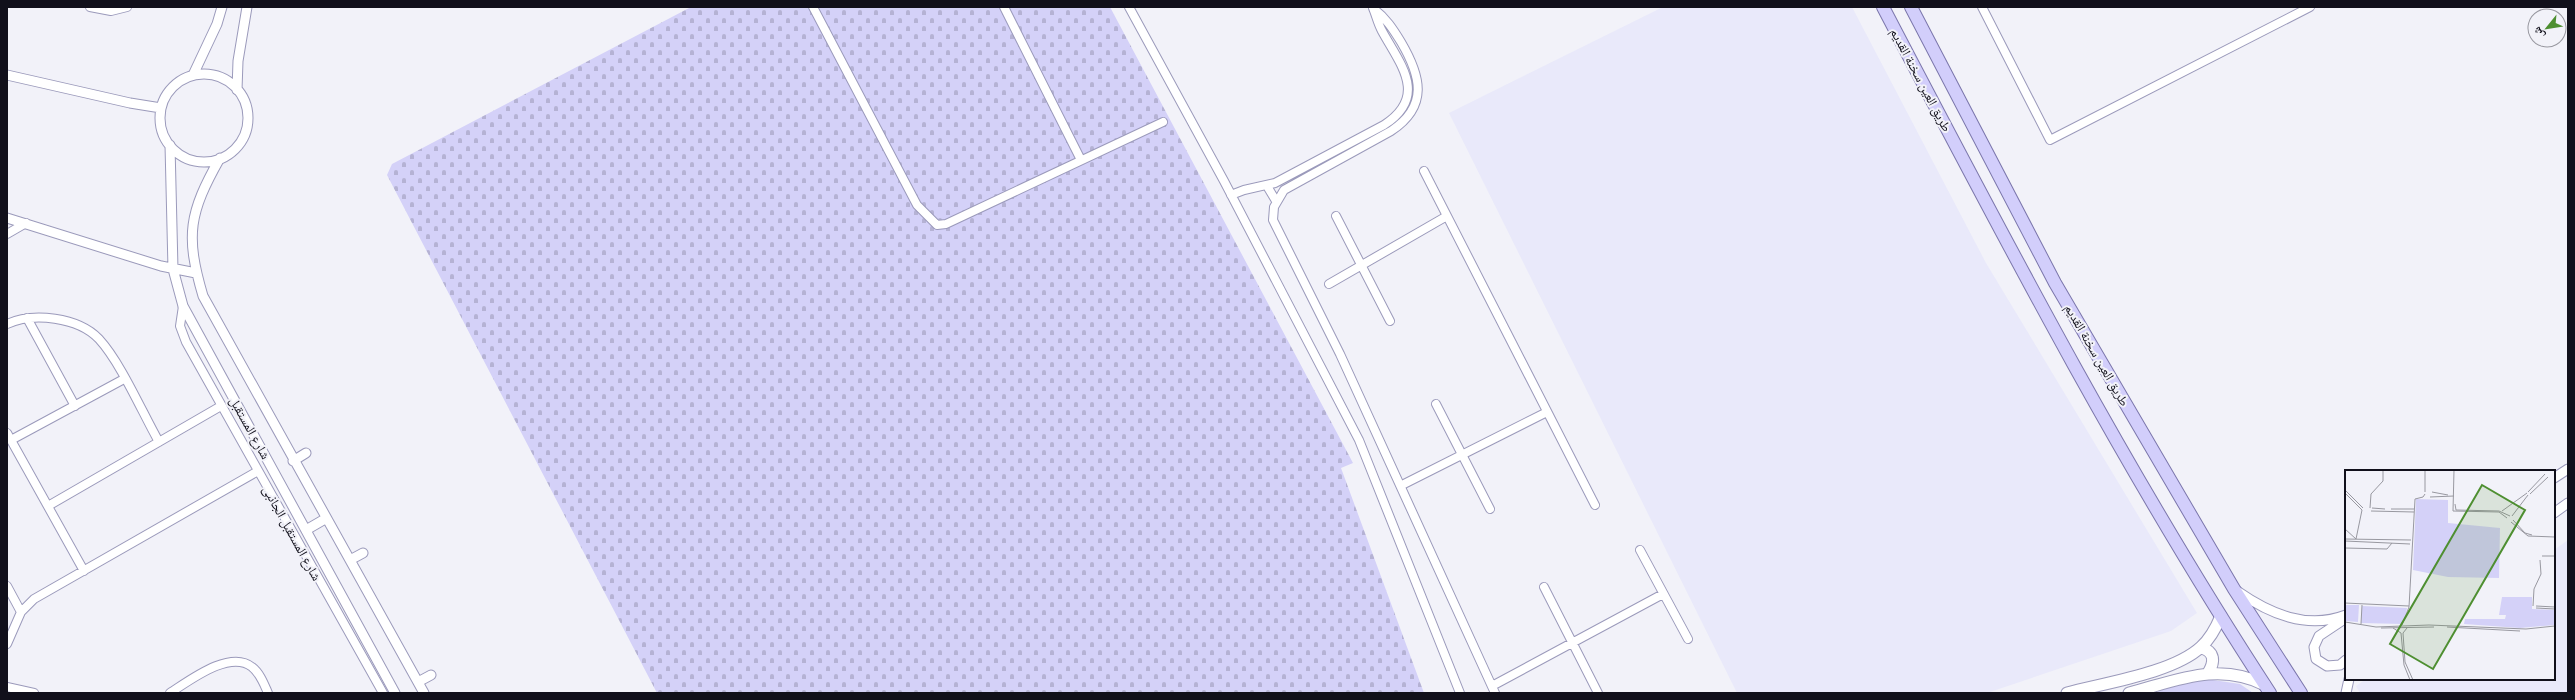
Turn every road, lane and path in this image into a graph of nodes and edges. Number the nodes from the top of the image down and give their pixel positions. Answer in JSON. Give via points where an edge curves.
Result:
{"nodes":[{"id":1,"x":90,"y":7,"type":"edge"},
{"id":2,"x":127,"y":7,"type":"edge"},
{"id":3,"x":222,"y":7,"type":"edge"},
{"id":4,"x":247,"y":7,"type":"edge"},
{"id":5,"x":813,"y":7,"type":"edge"},
{"id":6,"x":1004,"y":7,"type":"edge"},
{"id":7,"x":1129,"y":7,"type":"edge"},
{"id":8,"x":1883,"y":7,"type":"edge"},
{"id":9,"x":1911,"y":7,"type":"edge"},
{"id":10,"x":1982,"y":7,"type":"edge"},
{"id":11,"x":2310,"y":7,"type":"edge"},
{"id":12,"x":1373,"y":8,"type":"edge"},
{"id":13,"x":7,"y":75,"type":"edge"},
{"id":14,"x":193,"y":75,"type":"junction"},
{"id":15,"x":237,"y":90,"type":"junction"},
{"id":16,"x":161,"y":108,"type":"junction"},
{"id":17,"x":1163,"y":122,"type":"dead end"},
{"id":18,"x":170,"y":145,"type":"junction"},
{"id":19,"x":220,"y":158,"type":"junction"},
{"id":20,"x":1082,"y":160,"type":"junction"},
{"id":21,"x":1424,"y":171,"type":"dead end"},
{"id":22,"x":1267,"y":186,"type":"junction"},
{"id":23,"x":1231,"y":195,"type":"junction"},
{"id":24,"x":1276,"y":201,"type":"junction"},
{"id":25,"x":1336,"y":216,"type":"dead end"},
{"id":26,"x":1447,"y":216,"type":"junction"},
{"id":27,"x":7,"y":218,"type":"edge"},
{"id":28,"x":26,"y":223,"type":"junction"},
{"id":29,"x":7,"y":234,"type":"edge"},
{"id":30,"x":1362,"y":266,"type":"junction"},
{"id":31,"x":173,"y":269,"type":"junction"},
{"id":32,"x":196,"y":273,"type":"junction"},
{"id":33,"x":1329,"y":284,"type":"dead end"},
{"id":34,"x":183,"y":306,"type":"junction"},
{"id":35,"x":27,"y":318,"type":"junction"},
{"id":36,"x":1390,"y":321,"type":"dead end"},
{"id":37,"x":7,"y":324,"type":"edge"},
{"id":38,"x":124,"y":379,"type":"junction"},
{"id":39,"x":1436,"y":404,"type":"dead end"},
{"id":40,"x":75,"y":406,"type":"junction"},
{"id":41,"x":221,"y":406,"type":"junction"},
{"id":42,"x":1547,"y":412,"type":"junction"},
{"id":43,"x":9,"y":437,"type":"edge"},
{"id":44,"x":159,"y":442,"type":"junction"},
{"id":45,"x":306,"y":454,"type":"dead end"},
{"id":46,"x":1462,"y":454,"type":"junction"},
{"id":47,"x":293,"y":461,"type":"junction"},
{"id":48,"x":2568,"y":469,"type":"edge"},
{"id":49,"x":258,"y":471,"type":"junction"},
{"id":50,"x":2555,"y":477,"type":"edge"},
{"id":51,"x":1402,"y":485,"type":"junction"},
{"id":52,"x":2568,"y":503,"type":"edge"},
{"id":53,"x":1595,"y":505,"type":"dead end"},
{"id":54,"x":48,"y":506,"type":"junction"},
{"id":55,"x":1490,"y":509,"type":"dead end"},
{"id":56,"x":2555,"y":512,"type":"edge"},
{"id":57,"x":325,"y":519,"type":"junction"},
{"id":58,"x":306,"y":530,"type":"junction"},
{"id":59,"x":1640,"y":550,"type":"dead end"},
{"id":60,"x":362,"y":553,"type":"dead end"},
{"id":61,"x":350,"y":560,"type":"junction"},
{"id":62,"x":84,"y":571,"type":"junction"},
{"id":63,"x":7,"y":586,"type":"edge"},
{"id":64,"x":1544,"y":587,"type":"dead end"},
{"id":65,"x":2234,"y":589,"type":"junction"},
{"id":66,"x":1663,"y":594,"type":"junction"},
{"id":67,"x":20,"y":612,"type":"junction"},
{"id":68,"x":2345,"y":615,"type":"edge"},
{"id":69,"x":2221,"y":616,"type":"junction"},
{"id":70,"x":2345,"y":619,"type":"edge"},
{"id":71,"x":1688,"y":639,"type":"dead end"},
{"id":72,"x":1572,"y":642,"type":"junction"},
{"id":73,"x":7,"y":644,"type":"edge"},
{"id":74,"x":2201,"y":648,"type":"junction"},
{"id":75,"x":2345,"y":661,"type":"edge"},
{"id":76,"x":2208,"y":673,"type":"junction"},
{"id":77,"x":431,"y":675,"type":"dead end"},
{"id":78,"x":2349,"y":680,"type":"edge"},
{"id":79,"x":418,"y":682,"type":"junction"},
{"id":80,"x":7,"y":687,"type":"edge"},
{"id":81,"x":1494,"y":689,"type":"edge"},
{"id":82,"x":2267,"y":689,"type":"edge"},
{"id":83,"x":34,"y":693,"type":"edge"},
{"id":84,"x":170,"y":693,"type":"edge"},
{"id":85,"x":268,"y":693,"type":"edge"},
{"id":86,"x":383,"y":693,"type":"edge"},
{"id":87,"x":395,"y":693,"type":"edge"},
{"id":88,"x":424,"y":693,"type":"edge"},
{"id":89,"x":1460,"y":693,"type":"edge"},
{"id":90,"x":1598,"y":693,"type":"edge"},
{"id":91,"x":2067,"y":693,"type":"edge"},
{"id":92,"x":2129,"y":693,"type":"edge"},
{"id":93,"x":2301,"y":693,"type":"edge"},
{"id":94,"x":2346,"y":693,"type":"edge"}],
"edges":[{"from":1,"to":2,"type":"street","via":[[103,11]]},
{"from":3,"to":14,"type":"street","via":[[217,24]]},
{"from":4,"to":15,"type":"street","via":[[238,61]]},
{"from":5,"to":20,"type":"street","via":[[917,205],[930,221],[937,225],[946,224]]},
{"from":6,"to":20,"type":"street"},
{"from":7,"to":23,"type":"street"},
{"from":8,"to":69,"type":"main road","name":"طريق العين سخنة القديم","via":[[2070,361]]},
{"from":9,"to":65,"type":"main road","name":"طريق العين سخنة القديم","via":[[2055,283]]},
{"from":10,"to":11,"type":"street","via":[[2050,140]]},
{"from":12,"to":22,"type":"street","via":[[1382,31],[1405,70],[1408,85],[1402,108],[1384,125]]},
{"from":12,"to":24,"type":"street","via":[[1391,26],[1416,69],[1418,85],[1413,108],[1397,127],[1290,186]]},
{"from":13,"to":16,"type":"street"},
{"from":14,"to":15,"type":"street","via":[[218,76]]},
{"from":14,"to":16,"type":"street","via":[[169,91]]},
{"from":15,"to":19,"type":"street","via":[[246,107],[246,126],[239,143]]},
{"from":16,"to":18,"type":"street","via":[[161,128]]},
{"from":17,"to":20,"type":"street"},
{"from":18,"to":19,"type":"street","via":[[190,159],[209,161]]},
{"from":18,"to":31,"type":"street","name":"شارع المستقبل","via":[[174,220]]},
{"from":19,"to":32,"type":"street","name":"شارع المستقبل","via":[[197,202],[192,227]]},
{"from":21,"to":26,"type":"street"},
{"from":22,"to":23,"type":"street"},
{"from":22,"to":24,"type":"street"},
{"from":23,"to":89,"type":"street","via":[[1359,440]]},
{"from":24,"to":51,"type":"street","via":[[1273,220],[1277,233],[1337,348]]},
{"from":25,"to":30,"type":"street"},
{"from":26,"to":30,"type":"street"},
{"from":26,"to":42,"type":"street"},
{"from":27,"to":28,"type":"street"},
{"from":28,"to":29,"type":"street"},
{"from":28,"to":31,"type":"street"},
{"from":30,"to":33,"type":"street"},
{"from":30,"to":36,"type":"street"},
{"from":31,"to":32,"type":"street"},
{"from":31,"to":34,"type":"street","name":"شارع المستقبل"},
{"from":32,"to":47,"type":"street","name":"شارع المستقبل","via":[[208,306]]},
{"from":34,"to":41,"type":"street","name":"شارع المستقبل الجانبى","via":[[180,326],[186,342]]},
{"from":34,"to":58,"type":"street","name":"شارع المستقبل"},
{"from":35,"to":37,"type":"street"},
{"from":35,"to":38,"type":"street","via":[[47,316],[93,333],[108,351]]},
{"from":35,"to":40,"type":"street"},
{"from":38,"to":40,"type":"street"},
{"from":38,"to":44,"type":"street"},
{"from":39,"to":46,"type":"street"},
{"from":40,"to":43,"type":"street"},
{"from":41,"to":44,"type":"street"},
{"from":41,"to":49,"type":"street","name":"شارع المستقبل الجانبى"},
{"from":42,"to":46,"type":"street"},
{"from":42,"to":53,"type":"street"},
{"from":43,"to":54,"type":"street"},
{"from":44,"to":54,"type":"street"},
{"from":45,"to":47,"type":"street"},
{"from":46,"to":51,"type":"street"},
{"from":46,"to":55,"type":"street"},
{"from":47,"to":57,"type":"street","name":"شارع المستقبل"},
{"from":48,"to":50,"type":"street"},
{"from":49,"to":62,"type":"street"},
{"from":49,"to":86,"type":"street","name":"شارع المستقبل الجانبى"},
{"from":51,"to":81,"type":"street"},
{"from":52,"to":56,"type":"street"},
{"from":54,"to":62,"type":"street"},
{"from":57,"to":58,"type":"street"},
{"from":57,"to":61,"type":"street","name":"شارع المستقبل"},
{"from":58,"to":87,"type":"street","name":"شارع المستقبل"},
{"from":59,"to":66,"type":"street"},
{"from":60,"to":61,"type":"street"},
{"from":61,"to":79,"type":"street","name":"شارع المستقبل"},
{"from":62,"to":67,"type":"street","via":[[34,599]]},
{"from":63,"to":67,"type":"street"},
{"from":64,"to":72,"type":"street"},
{"from":65,"to":68,"type":"street","via":[[2265,608],[2299,621],[2320,621]]},
{"from":65,"to":93,"type":"main road","name":"طريق العين سخنة القديم"},
{"from":66,"to":71,"type":"street"},
{"from":66,"to":72,"type":"street"},
{"from":67,"to":73,"type":"street"},
{"from":69,"to":74,"type":"main road"},
{"from":69,"to":82,"type":"main road","name":"طريق العين سخنة القديم"},
{"from":70,"to":75,"type":"street","via":[[2319,636],[2314,647],[2316,659],[2327,666],[2340,665]]},
{"from":72,"to":81,"type":"street"},
{"from":72,"to":90,"type":"street"},
{"from":74,"to":76,"type":"main road","via":[[2210,652],[2213,657],[2214,662]]},
{"from":74,"to":91,"type":"main road","via":[[2156,670]]},
{"from":76,"to":82,"type":"main road","via":[[2232,673]]},
{"from":76,"to":92,"type":"main road"},
{"from":77,"to":79,"type":"street"},
{"from":78,"to":94,"type":"street"},
{"from":79,"to":88,"type":"street","name":"شارع المستقبل"},
{"from":80,"to":83,"type":"street"},
{"from":84,"to":85,"type":"street","via":[[194,677],[232,661],[253,668]]}]}
